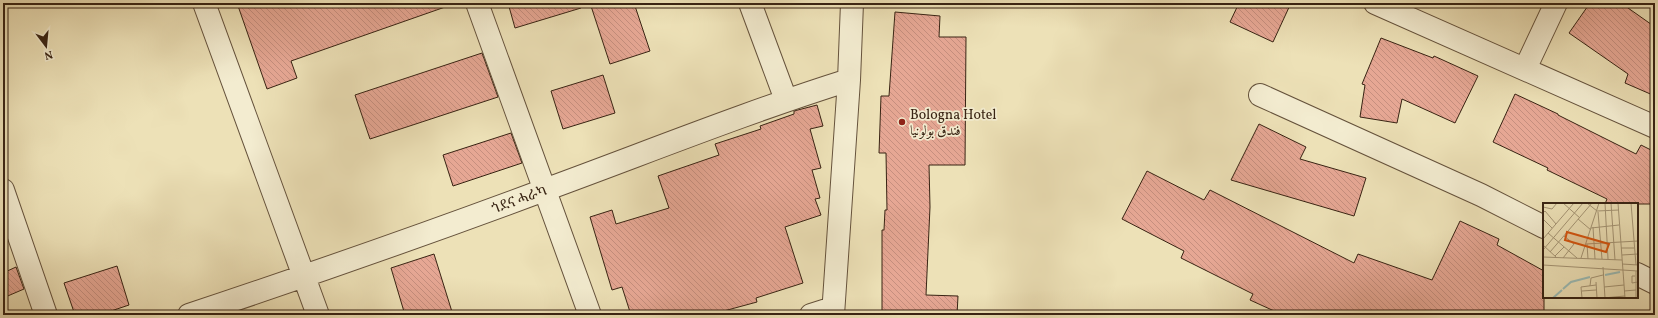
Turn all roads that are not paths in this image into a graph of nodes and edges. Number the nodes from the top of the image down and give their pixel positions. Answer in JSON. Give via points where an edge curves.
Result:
{"nodes":[{"id":1,"x":204,"y":3,"type":"edge"},
{"id":2,"x":477,"y":3,"type":"edge"},
{"id":3,"x":750,"y":3,"type":"edge"},
{"id":4,"x":852,"y":3,"type":"edge"},
{"id":5,"x":1375,"y":3,"type":"edge"},
{"id":6,"x":1556,"y":3,"type":"edge"},
{"id":7,"x":1525,"y":69,"type":"junction"},
{"id":8,"x":849,"y":80,"type":"junction"},
{"id":9,"x":1260,"y":95,"type":"dead end"},
{"id":10,"x":786,"y":100,"type":"junction"},
{"id":11,"x":1655,"y":127,"type":"edge"},
{"id":12,"x":3,"y":190,"type":"edge"},
{"id":13,"x":545,"y":190,"type":"junction"},
{"id":14,"x":1543,"y":226,"type":"edge"},
{"id":15,"x":1638,"y":274,"type":"edge"},
{"id":16,"x":304,"y":276,"type":"junction"},
{"id":17,"x":1655,"y":283,"type":"edge"},
{"id":18,"x":833,"y":312,"type":"edge"},
{"id":19,"x":46,"y":315,"type":"edge"},
{"id":20,"x":189,"y":315,"type":"edge"},
{"id":21,"x":318,"y":315,"type":"edge"},
{"id":22,"x":590,"y":315,"type":"edge"},
{"id":23,"x":811,"y":315,"type":"edge"}],
"edges":[{"from":1,"to":16,"type":"street"},
{"from":2,"to":13,"type":"street"},
{"from":3,"to":10,"type":"street"},
{"from":4,"to":8,"type":"street"},
{"from":5,"to":7,"type":"street"},
{"from":6,"to":7,"type":"street"},
{"from":7,"to":11,"type":"street"},
{"from":8,"to":10,"type":"street","name":"ጎደና ሓራካ"},
{"from":8,"to":18,"type":"street"},
{"from":9,"to":14,"type":"street","via":[[1481,195]]},
{"from":10,"to":13,"type":"street","name":"ጎደና ሓራካ"},
{"from":12,"to":19,"type":"street"},
{"from":13,"to":16,"type":"street","name":"ጎደና ሓራካ"},
{"from":13,"to":22,"type":"street"},
{"from":15,"to":17,"type":"street"},
{"from":16,"to":20,"type":"street","name":"ጎደና ሓራካ"},
{"from":16,"to":21,"type":"street"},
{"from":18,"to":23,"type":"street"}]}
